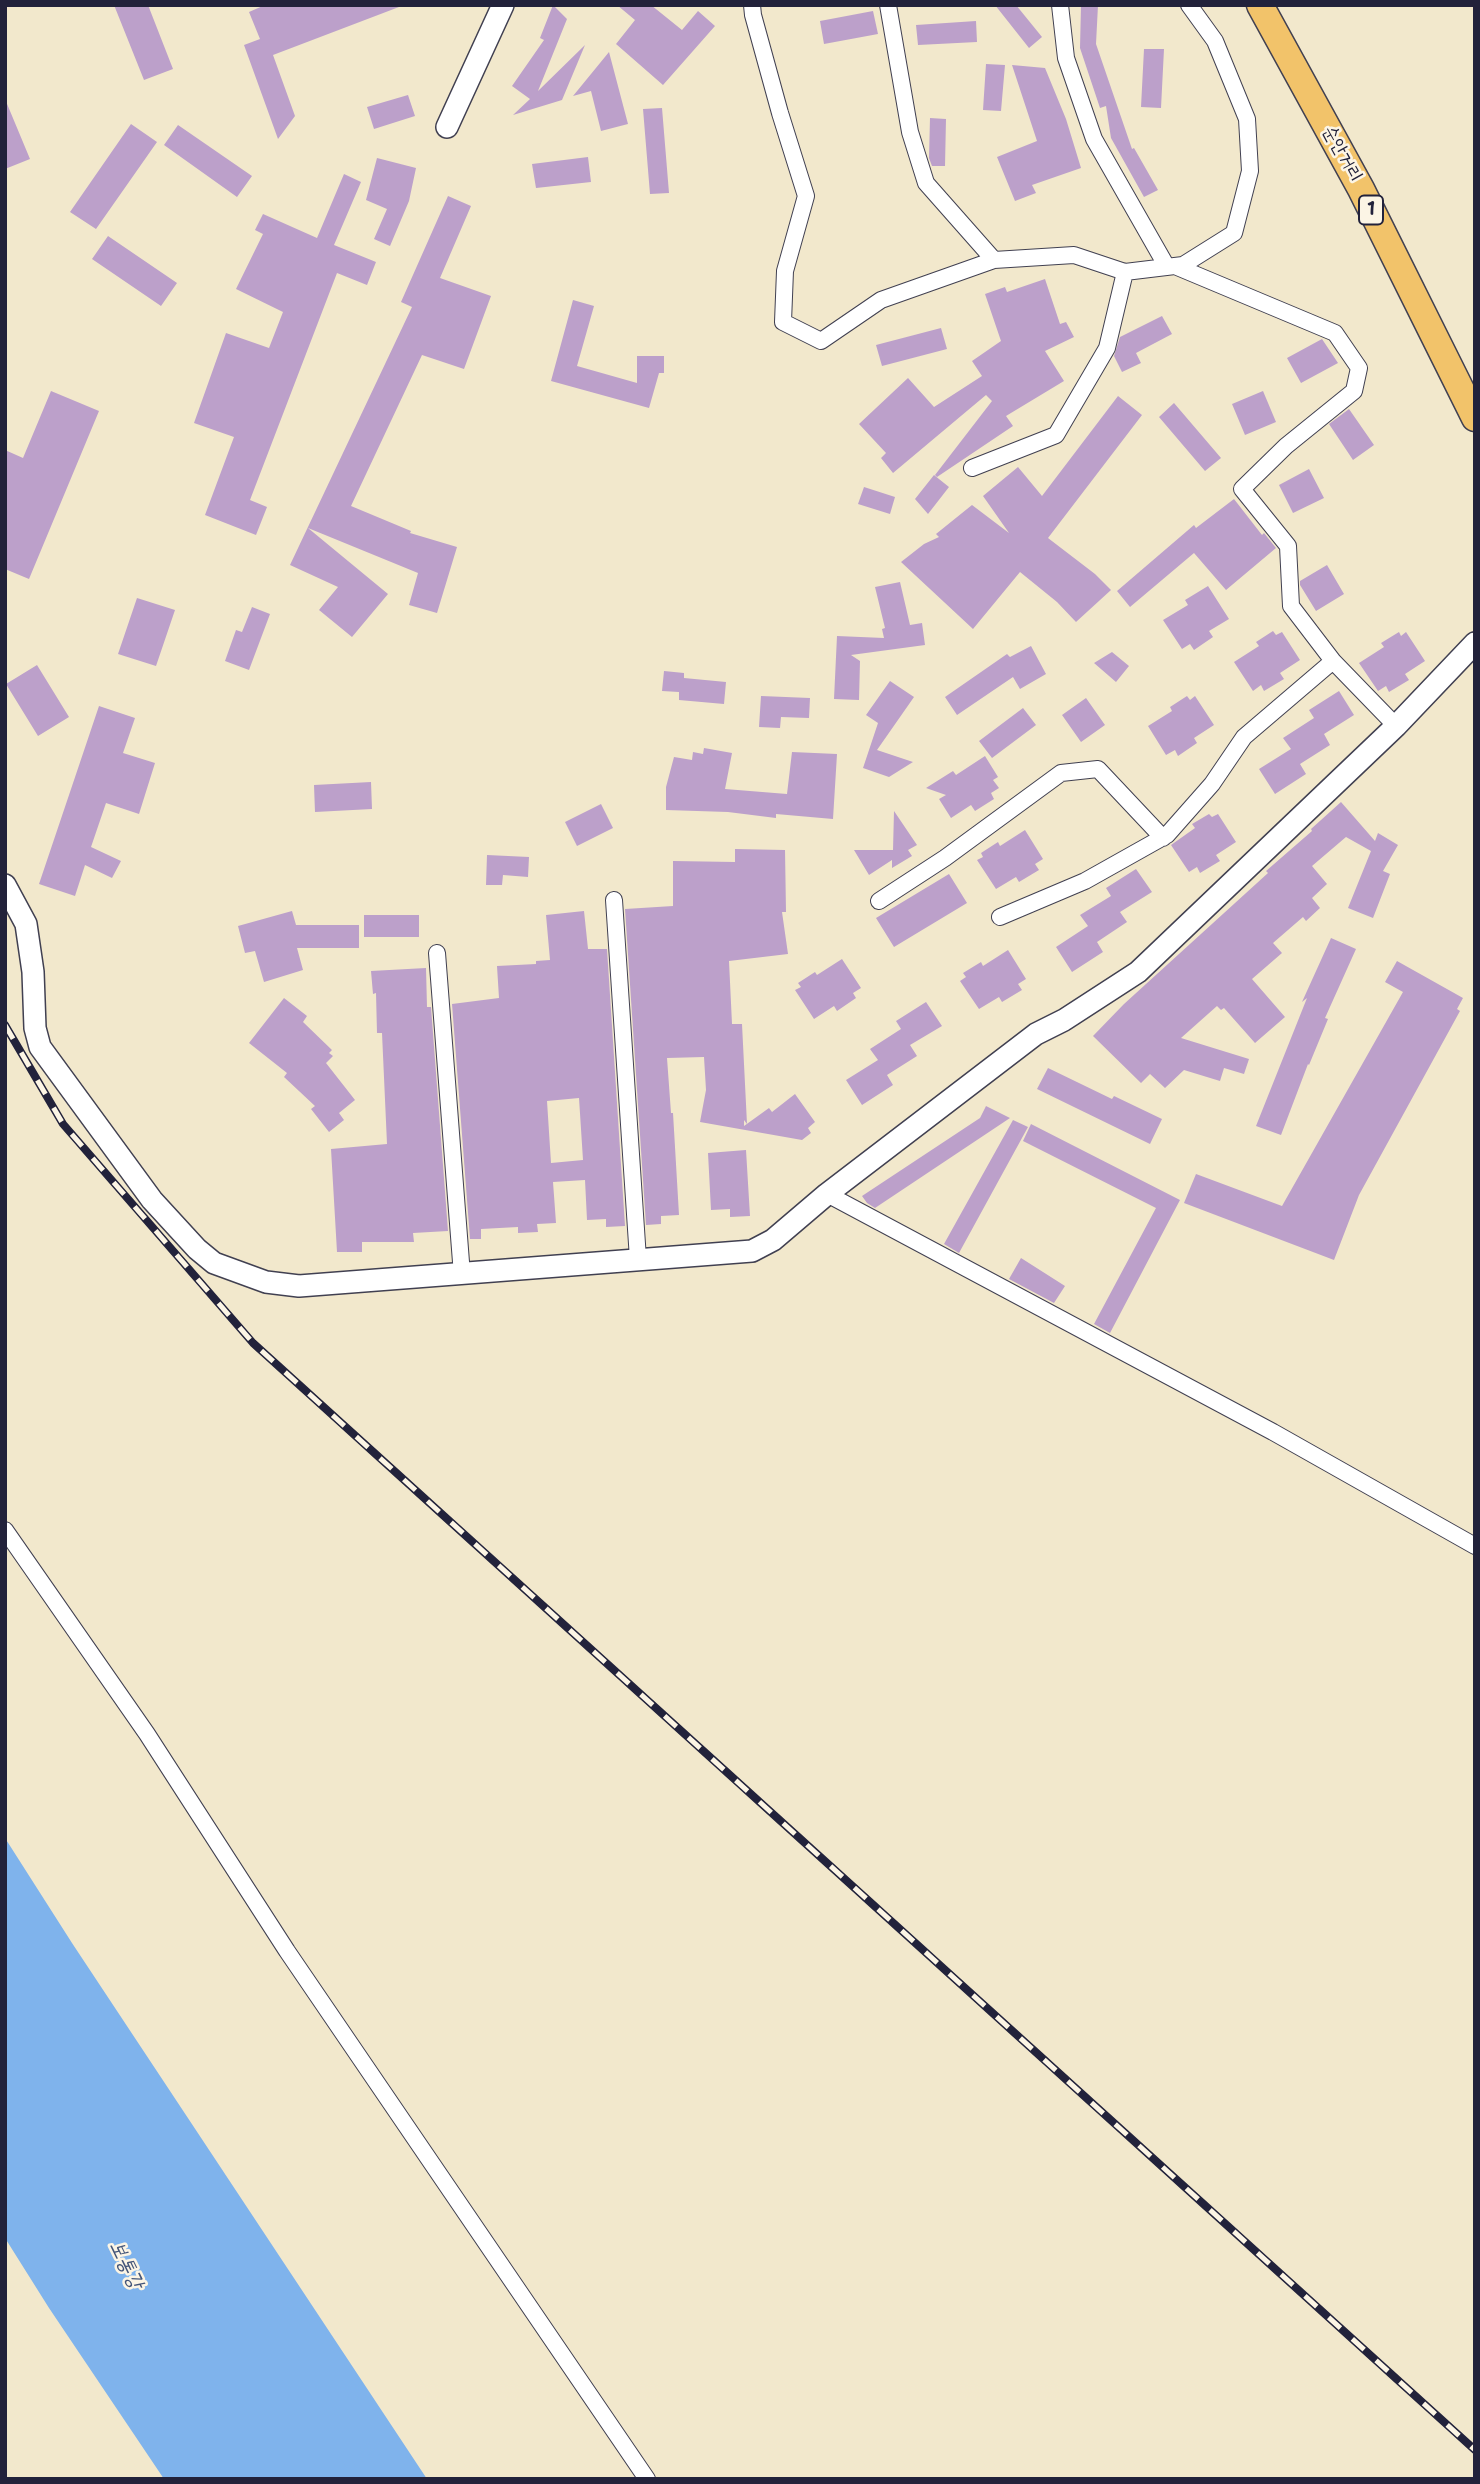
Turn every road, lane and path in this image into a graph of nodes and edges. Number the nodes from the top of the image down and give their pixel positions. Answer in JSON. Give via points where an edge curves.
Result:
{"nodes":[{"id":1,"x":503,"y":5,"type":"edge"},
{"id":2,"x":752,"y":5,"type":"edge"},
{"id":3,"x":888,"y":5,"type":"edge"},
{"id":4,"x":1060,"y":5,"type":"edge"},
{"id":5,"x":1189,"y":5,"type":"edge"},
{"id":6,"x":1260,"y":5,"type":"edge"},
{"id":7,"x":447,"y":127,"type":"dead end"},
{"id":8,"x":994,"y":260,"type":"junction"},
{"id":9,"x":1171,"y":267,"type":"junction"},
{"id":10,"x":1125,"y":272,"type":"junction"},
{"id":11,"x":1475,"y":418,"type":"edge"},
{"id":12,"x":972,"y":468,"type":"dead end"},
{"id":13,"x":1475,"y":643,"type":"edge"},
{"id":14,"x":1332,"y":661,"type":"junction"},
{"id":15,"x":1396,"y":726,"type":"junction"},
{"id":16,"x":1163,"y":838,"type":"junction"},
{"id":17,"x":5,"y":885,"type":"edge"},
{"id":18,"x":614,"y":900,"type":"dead end"},
{"id":19,"x":879,"y":901,"type":"dead end"},
{"id":20,"x":999,"y":917,"type":"dead end"},
{"id":21,"x":437,"y":953,"type":"dead end"},
{"id":22,"x":827,"y":1194,"type":"junction"},
{"id":23,"x":638,"y":1259,"type":"junction"},
{"id":24,"x":462,"y":1275,"type":"junction"},
{"id":25,"x":5,"y":1530,"type":"edge"},
{"id":26,"x":1475,"y":1546,"type":"edge"},
{"id":27,"x":647,"y":2479,"type":"edge"}],
"edges":[{"from":1,"to":7,"type":"street"},
{"from":2,"to":8,"type":"street","via":[[806,196],[785,271],[783,322],[821,341],[881,300]]},
{"from":3,"to":8,"type":"street","via":[[909,132],[926,183]]},
{"from":4,"to":9,"type":"street","via":[[1066,58],[1094,139]]},
{"from":5,"to":9,"type":"street","via":[[1215,41],[1247,119],[1250,172],[1234,233],[1183,265]]},
{"from":6,"to":11,"type":"main road","name":"순안거리","number":"1","via":[[1361,188]]},
{"from":8,"to":10,"type":"street","via":[[1074,255]]},
{"from":9,"to":10,"type":"street"},
{"from":9,"to":14,"type":"street","via":[[1335,333],[1359,368],[1354,391],[1242,489],[1288,546],[1291,606]]},
{"from":10,"to":12,"type":"street","via":[[1107,348],[1056,435]]},
{"from":13,"to":15,"type":"street"},
{"from":14,"to":15,"type":"street"},
{"from":14,"to":16,"type":"street","via":[[1244,737],[1212,784]]},
{"from":15,"to":22,"type":"street","via":[[1138,972],[1036,1034]]},
{"from":16,"to":19,"type":"street","via":[[1098,769],[1061,773]]},
{"from":16,"to":20,"type":"street","via":[[1085,881]]},
{"from":17,"to":24,"type":"street","via":[[26,924],[40,1047],[152,1200],[197,1250],[214,1263],[266,1282],[299,1286]]},
{"from":18,"to":23,"type":"street"},
{"from":21,"to":24,"type":"street"},
{"from":22,"to":23,"type":"street","via":[[773,1240],[752,1251]]},
{"from":22,"to":26,"type":"street","via":[[1273,1432]]},
{"from":23,"to":24,"type":"street"},
{"from":25,"to":27,"type":"street"}]}
